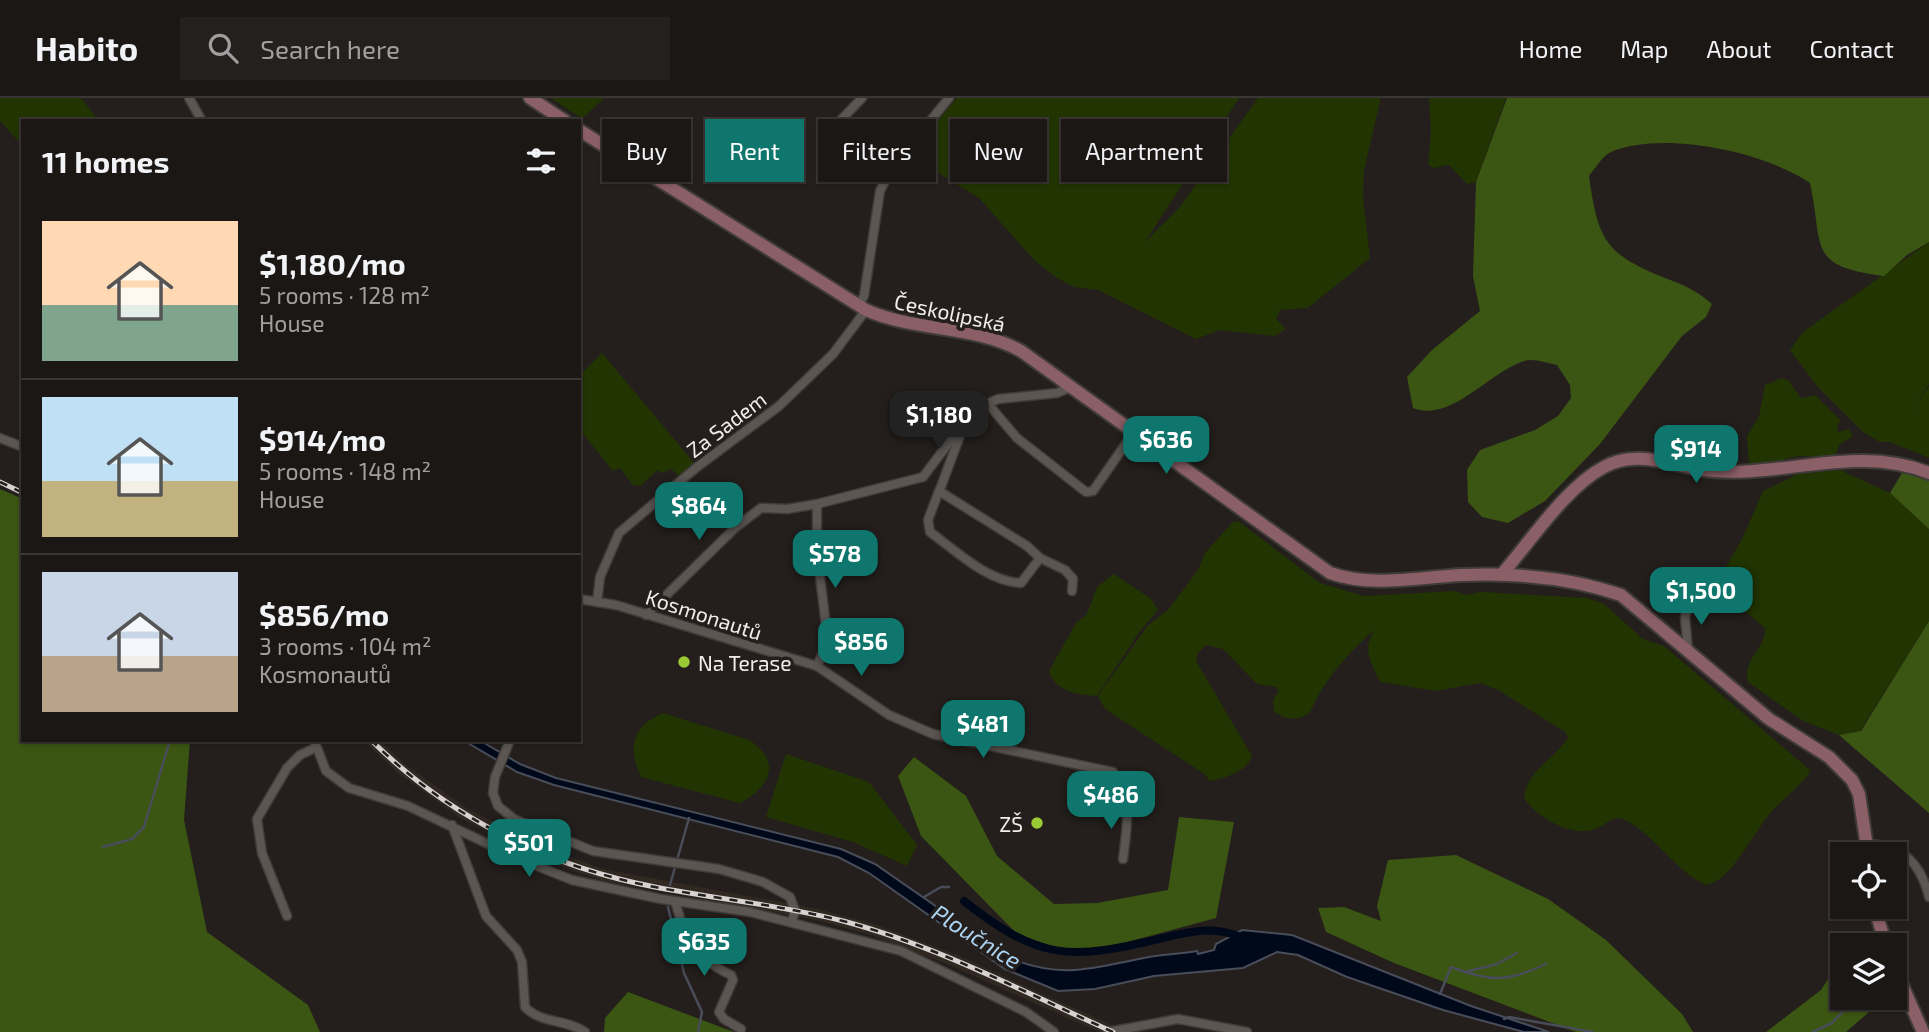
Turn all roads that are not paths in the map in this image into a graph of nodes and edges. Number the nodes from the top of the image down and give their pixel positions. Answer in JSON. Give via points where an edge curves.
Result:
{"nodes":[{"id":1,"x":189,"y":98,"type":"edge"},
{"id":2,"x":530,"y":98,"type":"edge"},
{"id":3,"x":862,"y":98,"type":"edge"},
{"id":4,"x":945,"y":100,"type":"edge"},
{"id":5,"x":201,"y":119,"type":"edge"},
{"id":6,"x":562,"y":119,"type":"edge"},
{"id":7,"x":842,"y":119,"type":"edge"},
{"id":8,"x":581,"y":131,"type":"edge"},
{"id":9,"x":862,"y":308,"type":"junction"},
{"id":10,"x":1071,"y":387,"type":"junction"},
{"id":11,"x":988,"y":404,"type":"junction"},
{"id":12,"x":966,"y":421,"type":"junction"},
{"id":13,"x":1134,"y":432,"type":"junction"},
{"id":14,"x":0,"y":438,"type":"edge"},
{"id":15,"x":21,"y":446,"type":"edge"},
{"id":16,"x":1929,"y":472,"type":"edge"},
{"id":17,"x":939,"y":492,"type":"junction"},
{"id":18,"x":817,"y":504,"type":"junction"},
{"id":19,"x":1040,"y":558,"type":"junction"},
{"id":20,"x":1502,"y":574,"type":"junction"},
{"id":21,"x":1072,"y":591,"type":"dead end"},
{"id":22,"x":581,"y":599,"type":"edge"},
{"id":23,"x":1690,"y":600,"type":"dead end"},
{"id":24,"x":597,"y":602,"type":"junction"},
{"id":25,"x":646,"y":615,"type":"junction"},
{"id":26,"x":1688,"y":650,"type":"junction"},
{"id":27,"x":817,"y":666,"type":"junction"},
{"id":28,"x":509,"y":742,"type":"edge"},
{"id":29,"x":314,"y":744,"type":"edge"},
{"id":30,"x":452,"y":825,"type":"junction"},
{"id":31,"x":1866,"y":842,"type":"edge"},
{"id":32,"x":1907,"y":856,"type":"edge"},
{"id":33,"x":1123,"y":859,"type":"dead end"},
{"id":34,"x":1927,"y":882,"type":"edge"},
{"id":35,"x":1929,"y":897,"type":"edge"},
{"id":36,"x":675,"y":901,"type":"junction"},
{"id":37,"x":287,"y":916,"type":"dead end"},
{"id":38,"x":792,"y":922,"type":"junction"},
{"id":39,"x":1907,"y":997,"type":"edge"},
{"id":40,"x":741,"y":1029,"type":"dead end"},
{"id":41,"x":585,"y":1032,"type":"edge"},
{"id":42,"x":1054,"y":1032,"type":"edge"},
{"id":43,"x":1108,"y":1032,"type":"edge"},
{"id":44,"x":1247,"y":1032,"type":"edge"},
{"id":45,"x":1923,"y":1032,"type":"edge"}],
"edges":[{"from":1,"to":5,"type":"street"},
{"from":2,"to":6,"type":"main road"},
{"from":3,"to":7,"type":"street"},
{"from":4,"to":9,"type":"street","via":[[891,169],[880,191]]},
{"from":8,"to":9,"type":"main road","name":"Českolipská"},
{"from":9,"to":10,"type":"main road","name":"Českolipská","via":[[900,321],[986,337],[1021,351]]},
{"from":9,"to":24,"type":"street","name":"Za Sadem","via":[[833,354],[779,406],[619,533],[600,576]]},
{"from":10,"to":11,"type":"street"},
{"from":10,"to":13,"type":"main road","name":"Českolipská"},
{"from":11,"to":12,"type":"street"},
{"from":11,"to":13,"type":"street","via":[[1017,438],[1086,492],[1093,491]]},
{"from":12,"to":17,"type":"street"},
{"from":12,"to":18,"type":"street","via":[[923,477]]},
{"from":13,"to":20,"type":"main road","name":"Českolipská","via":[[1330,573],[1373,582]]},
{"from":14,"to":15,"type":"street"},
{"from":16,"to":20,"type":"main road","via":[[1874,460],[1755,472],[1703,470],[1653,459],[1619,461],[1605,466],[1571,494]]},
{"from":17,"to":19,"type":"street"},
{"from":17,"to":19,"type":"street","via":[[928,520],[930,533],[986,572],[1009,583],[1021,583]]},
{"from":18,"to":25,"type":"street","via":[[761,508]]},
{"from":18,"to":27,"type":"street","via":[[817,552],[828,642]]},
{"from":19,"to":21,"type":"street","via":[[1065,570],[1073,579]]},
{"from":20,"to":26,"type":"main road","name":"Českolipská","via":[[1595,586],[1621,595]]},
{"from":22,"to":24,"type":"street","name":"Kosmonautů"},
{"from":23,"to":26,"type":"street","via":[[1685,617]]},
{"from":24,"to":25,"type":"street","name":"Kosmonautů"},
{"from":25,"to":27,"type":"street","name":"Kosmonautů"},
{"from":26,"to":31,"type":"main road","name":"Českolipská","via":[[1769,719],[1829,757],[1852,780],[1859,794]]},
{"from":27,"to":33,"type":"street","name":"Kosmonautů","via":[[889,715],[933,734],[1114,772],[1125,788],[1129,806]]},
{"from":28,"to":38,"type":"street","via":[[495,777],[494,799],[504,813],[593,851],[676,861],[746,876],[790,897]]},
{"from":29,"to":30,"type":"street","via":[[326,771],[349,788]]},
{"from":29,"to":37,"type":"street","via":[[287,768],[257,819],[262,853]]},
{"from":30,"to":36,"type":"street","via":[[572,880]]},
{"from":30,"to":41,"type":"street","via":[[485,916],[517,950],[522,962],[525,1007],[544,1019],[575,1025]]},
{"from":32,"to":34,"type":"street"},
{"from":34,"to":35,"type":"street"},
{"from":36,"to":38,"type":"street"},
{"from":36,"to":40,"type":"street","via":[[701,959],[731,975],[719,1012]]},
{"from":38,"to":42,"type":"street","via":[[922,959],[1026,1012]]},
{"from":39,"to":45,"type":"main road"},
{"from":43,"to":44,"type":"street","via":[[1178,1019]]}]}
